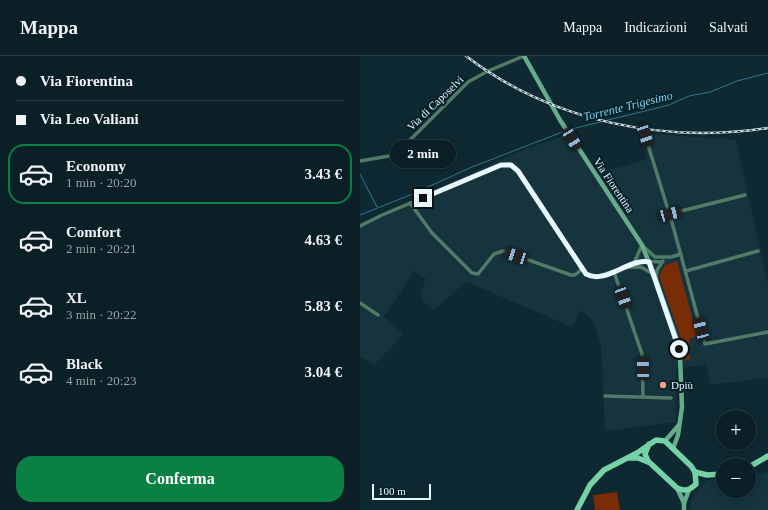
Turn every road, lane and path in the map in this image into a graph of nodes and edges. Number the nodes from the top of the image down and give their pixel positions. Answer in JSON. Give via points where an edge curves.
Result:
{"nodes":[{"id":1,"x":524,"y":56,"type":"edge"},
{"id":2,"x":645,"y":135,"type":"dead end"},
{"id":3,"x":360,"y":161,"type":"edge"},
{"id":4,"x":745,"y":195,"type":"dead end"},
{"id":5,"x":410,"y":203,"type":"junction"},
{"id":6,"x":670,"y":214,"type":"junction"},
{"id":7,"x":360,"y":226,"type":"edge"},
{"id":8,"x":642,"y":245,"type":"junction"},
{"id":9,"x":758,"y":251,"type":"dead end"},
{"id":10,"x":681,"y":254,"type":"junction"},
{"id":11,"x":655,"y":257,"type":"junction"},
{"id":12,"x":665,"y":258,"type":"junction"},
{"id":13,"x":634,"y":262,"type":"junction"},
{"id":14,"x":649,"y":262,"type":"junction"},
{"id":15,"x":661,"y":262,"type":"junction"},
{"id":16,"x":628,"y":267,"type":"junction"},
{"id":17,"x":641,"y":267,"type":"junction"},
{"id":18,"x":582,"y":269,"type":"junction"},
{"id":19,"x":686,"y":271,"type":"junction"},
{"id":20,"x":614,"y":272,"type":"junction"},
{"id":21,"x":654,"y":274,"type":"junction"},
{"id":22,"x":656,"y":280,"type":"junction"},
{"id":23,"x":360,"y":303,"type":"edge"},
{"id":24,"x":378,"y":316,"type":"dead end"},
{"id":25,"x":768,"y":332,"type":"edge"},
{"id":26,"x":605,"y":396,"type":"dead end"},
{"id":27,"x":643,"y":398,"type":"junction"},
{"id":28,"x":671,"y":398,"type":"dead end"},
{"id":29,"x":680,"y":424,"type":"junction"},
{"id":30,"x":664,"y":441,"type":"junction"},
{"id":31,"x":649,"y":444,"type":"junction"},
{"id":32,"x":673,"y":449,"type":"junction"},
{"id":33,"x":768,"y":456,"type":"edge"},
{"id":34,"x":628,"y":458,"type":"junction"},
{"id":35,"x":756,"y":463,"type":"edge"},
{"id":36,"x":651,"y":464,"type":"junction"},
{"id":37,"x":695,"y":472,"type":"junction"},
{"id":38,"x":716,"y":474,"type":"edge"},
{"id":39,"x":707,"y":475,"type":"junction"},
{"id":40,"x":697,"y":479,"type":"junction"},
{"id":41,"x":677,"y":488,"type":"junction"},
{"id":42,"x":689,"y":490,"type":"junction"},
{"id":43,"x":684,"y":503,"type":"junction"},
{"id":44,"x":577,"y":510,"type":"edge"},
{"id":45,"x":684,"y":510,"type":"edge"}],
"edges":[{"from":1,"to":3,"type":"street","name":"Via di Caposelvi","via":[[468,82],[406,144],[390,156]]},
{"from":1,"to":8,"type":"street","name":"Via Fiorentina","via":[[560,120]]},
{"from":2,"to":6,"type":"street"},
{"from":4,"to":6,"type":"street"},
{"from":5,"to":7,"type":"street"},
{"from":5,"to":18,"type":"street","via":[[432,233],[472,273],[478,274],[494,254],[503,251],[571,275]]},
{"from":5,"to":18,"type":"street","via":[[501,165],[511,165],[518,171]]},
{"from":6,"to":10,"type":"street"},
{"from":8,"to":11,"type":"street"},
{"from":8,"to":13,"type":"street"},
{"from":8,"to":14,"type":"street","name":"Via Fiorentina"},
{"from":9,"to":19,"type":"street"},
{"from":10,"to":12,"type":"street"},
{"from":10,"to":19,"type":"street"},
{"from":11,"to":12,"type":"street"},
{"from":11,"to":14,"type":"street"},
{"from":12,"to":15,"type":"street"},
{"from":13,"to":14,"type":"street"},
{"from":13,"to":16,"type":"street"},
{"from":14,"to":15,"type":"street"},
{"from":14,"to":17,"type":"street"},
{"from":14,"to":21,"type":"street","name":"Via Fiorentina"},
{"from":15,"to":22,"type":"street","via":[[656,270]]},
{"from":16,"to":17,"type":"street"},
{"from":16,"to":20,"type":"street"},
{"from":17,"to":21,"type":"street"},
{"from":18,"to":20,"type":"street","via":[[592,277]]},
{"from":19,"to":25,"type":"street","via":[[705,344]]},
{"from":20,"to":27,"type":"street","via":[[642,354]]},
{"from":21,"to":22,"type":"street","name":"Via Fiorentina"},
{"from":22,"to":29,"type":"street","name":"Via Fiorentina","via":[[677,340],[680,357]]},
{"from":23,"to":24,"type":"street"},
{"from":26,"to":27,"type":"street"},
{"from":27,"to":28,"type":"street"},
{"from":29,"to":30,"type":"street"},
{"from":29,"to":32,"type":"street","name":"Via Fiorentina"},
{"from":30,"to":31,"type":"main road","via":[[656,440]]},
{"from":30,"to":32,"type":"main road"},
{"from":31,"to":34,"type":"main road"},
{"from":31,"to":36,"type":"main road","via":[[645,454]]},
{"from":32,"to":37,"type":"main road"},
{"from":33,"to":35,"type":"main road"},
{"from":34,"to":36,"type":"main road","via":[[638,458]]},
{"from":34,"to":44,"type":"main road","via":[[612,465],[596,478]]},
{"from":36,"to":41,"type":"main road"},
{"from":37,"to":39,"type":"main road"},
{"from":37,"to":40,"type":"main road"},
{"from":38,"to":39,"type":"main road"},
{"from":39,"to":40,"type":"main road"},
{"from":40,"to":42,"type":"main road","via":[[696,484]]},
{"from":41,"to":42,"type":"main road"},
{"from":41,"to":43,"type":"street"},
{"from":42,"to":43,"type":"street"},
{"from":43,"to":45,"type":"street"}]}
